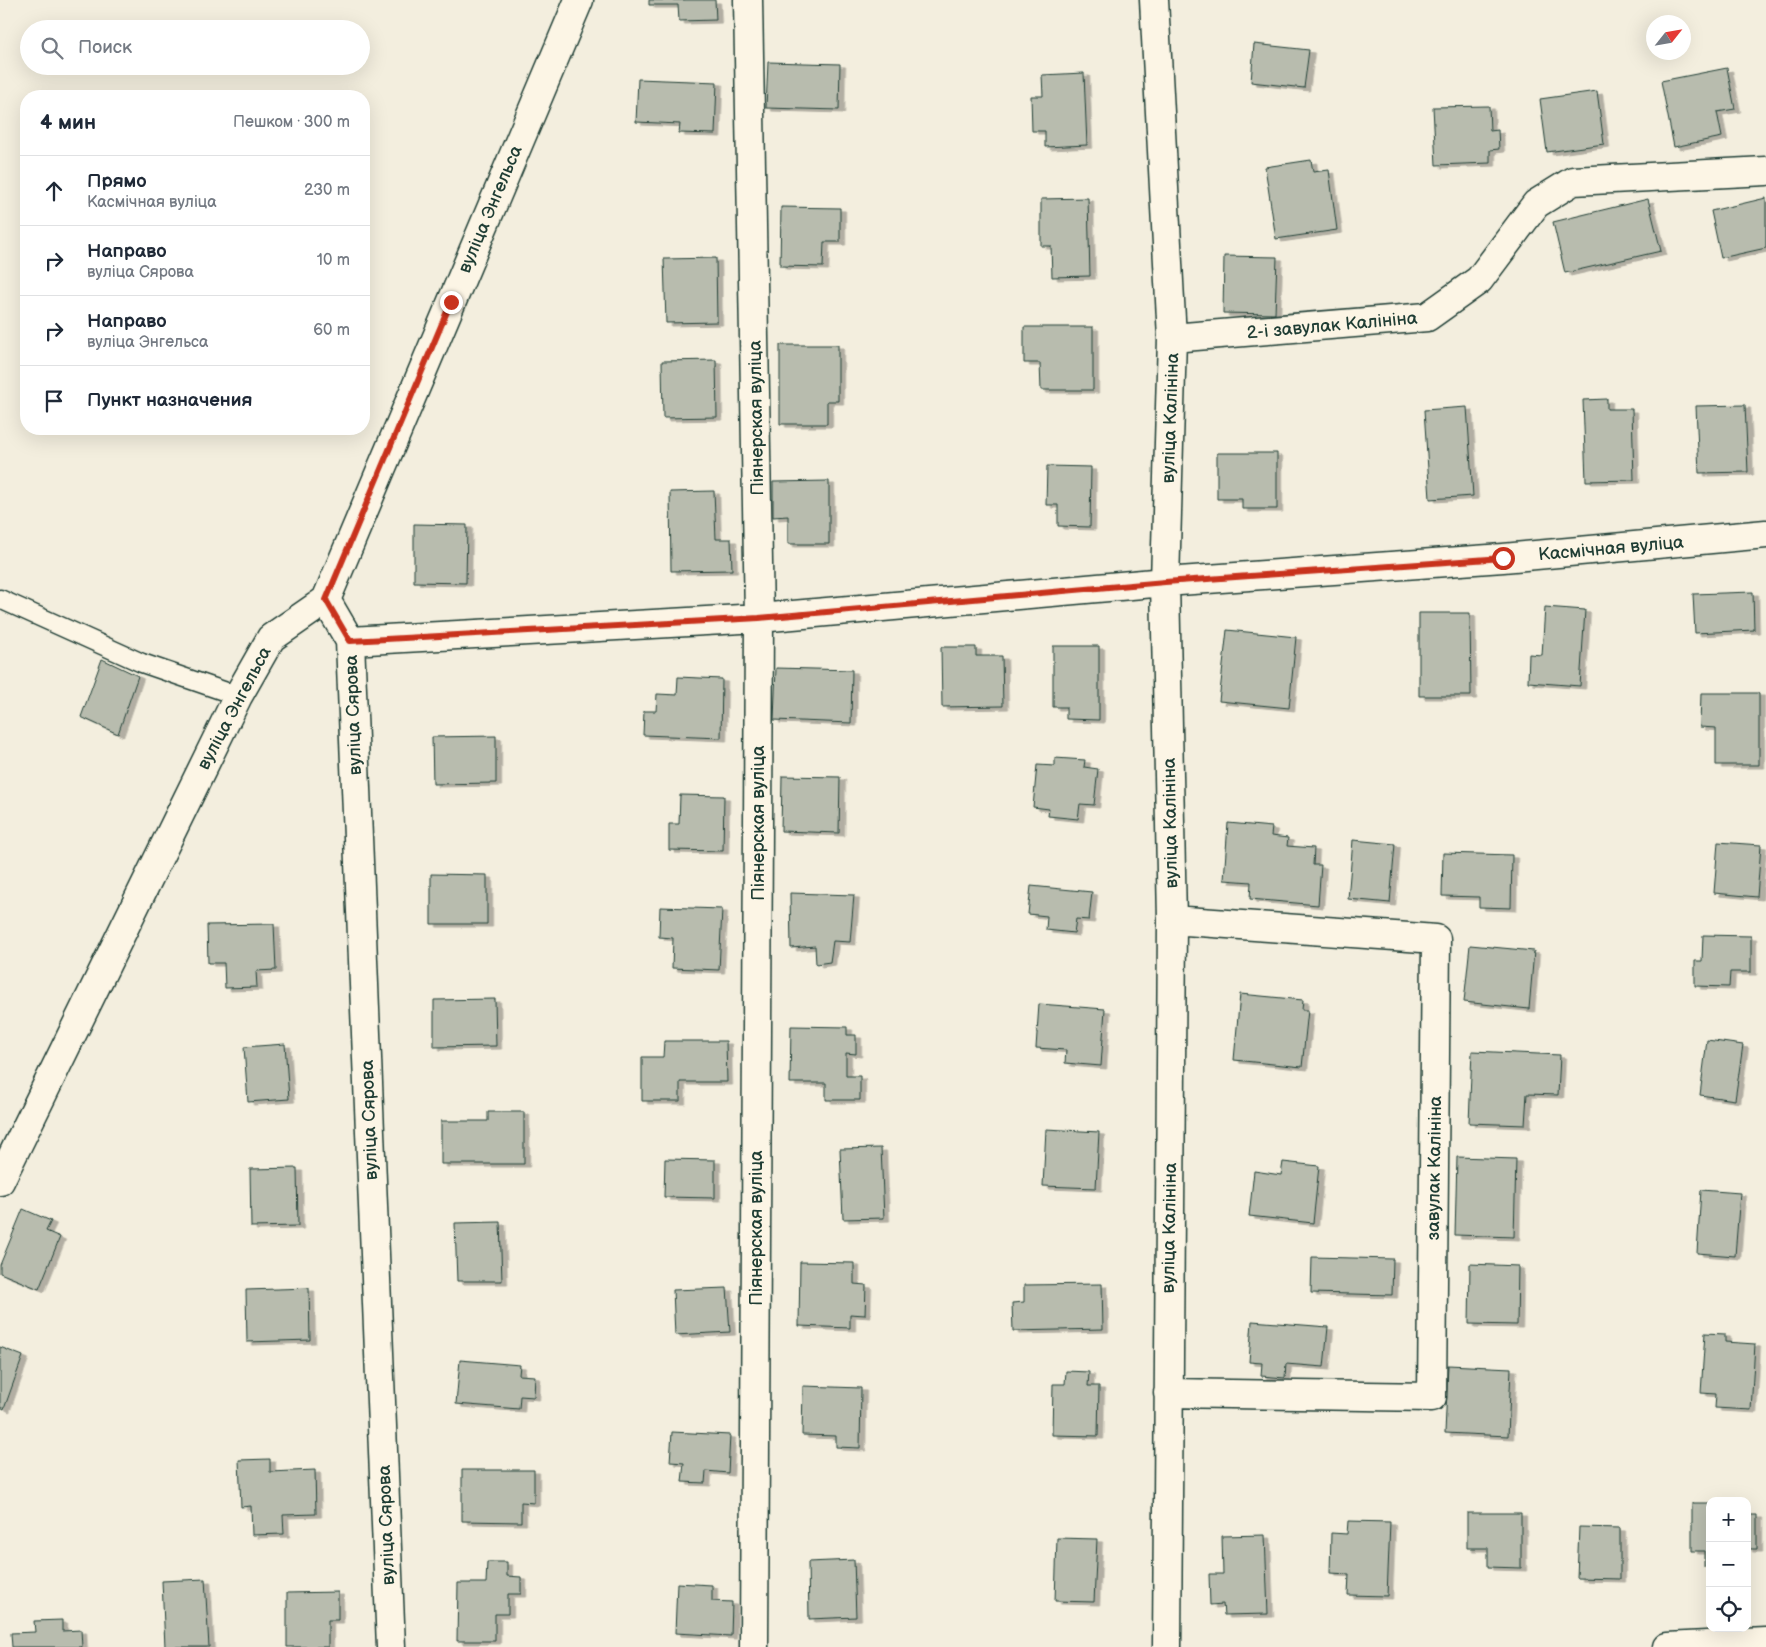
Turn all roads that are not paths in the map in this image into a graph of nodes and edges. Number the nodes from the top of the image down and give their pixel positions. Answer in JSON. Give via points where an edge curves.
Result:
{"nodes":[{"id":1,"x":578,"y":0,"type":"edge"},
{"id":2,"x":748,"y":0,"type":"edge"},
{"id":3,"x":1154,"y":0,"type":"edge"},
{"id":4,"x":1766,"y":171,"type":"edge"},
{"id":5,"x":1172,"y":338,"type":"junction"},
{"id":6,"x":1766,"y":534,"type":"edge"},
{"id":7,"x":1165,"y":582,"type":"junction"},
{"id":8,"x":0,"y":599,"type":"edge"},
{"id":9,"x":326,"y":600,"type":"junction"},
{"id":10,"x":759,"y":618,"type":"junction"},
{"id":11,"x":350,"y":641,"type":"junction"},
{"id":12,"x":238,"y":696,"type":"junction"},
{"id":13,"x":1172,"y":920,"type":"junction"},
{"id":14,"x":0,"y":1181,"type":"edge"},
{"id":15,"x":1168,"y":1393,"type":"junction"},
{"id":16,"x":1766,"y":1642,"type":"edge"},
{"id":17,"x":391,"y":1647,"type":"edge"},
{"id":18,"x":754,"y":1647,"type":"edge"},
{"id":19,"x":1167,"y":1647,"type":"edge"},
{"id":20,"x":1667,"y":1647,"type":"edge"}],
"edges":[{"from":1,"to":9,"type":"street","name":"вуліца Энгельса"},
{"from":2,"to":10,"type":"street","name":"Піянерская вуліца"},
{"from":3,"to":5,"type":"street","name":"вуліца Калініна"},
{"from":4,"to":5,"type":"street","name":"2-і завулак Калініна","via":[[1573,182],[1536,204],[1479,280],[1427,317]]},
{"from":5,"to":7,"type":"street","name":"вуліца Калініна"},
{"from":6,"to":7,"type":"street","name":"Касмічная вуліца","via":[[1503,558]]},
{"from":7,"to":10,"type":"street","name":"Касмічная вуліца"},
{"from":7,"to":13,"type":"street","name":"вуліца Калініна"},
{"from":8,"to":12,"type":"lane","via":[[142,663]]},
{"from":9,"to":11,"type":"street","name":"вуліца Сярова"},
{"from":9,"to":12,"type":"street","name":"вуліца Энгельса","via":[[270,638]]},
{"from":10,"to":11,"type":"street","name":"Касмічная вуліца"},
{"from":10,"to":18,"type":"street","name":"Піянерская вуліца"},
{"from":11,"to":17,"type":"street","name":"вуліца Сярова"},
{"from":12,"to":14,"type":"street","name":"вуліца Энгельса"},
{"from":13,"to":15,"type":"street","name":"вуліца Калініна"},
{"from":13,"to":15,"type":"street","name":"завулак Калініна","via":[[1436,939],[1432,1397]]},
{"from":15,"to":19,"type":"street","name":"вуліца Калініна"},
{"from":16,"to":20,"type":"street"}]}
